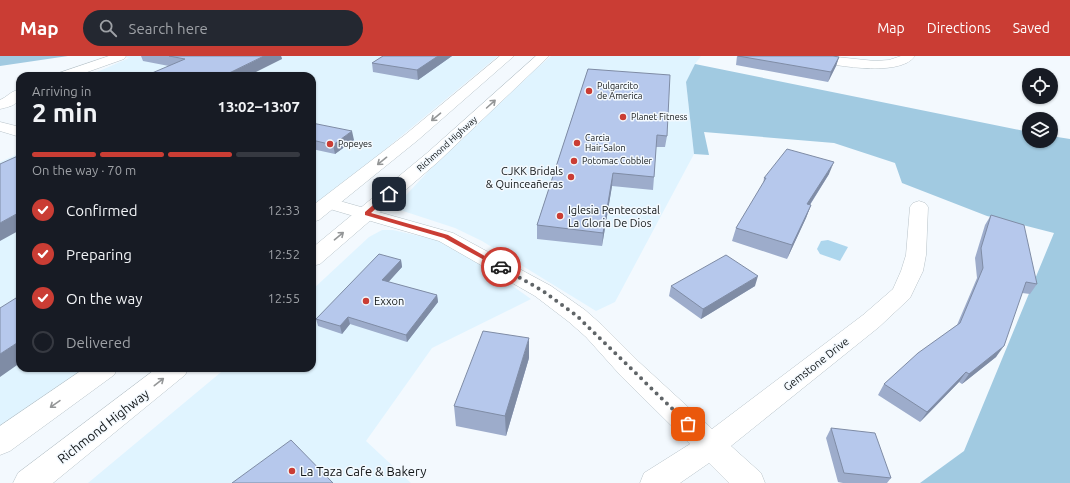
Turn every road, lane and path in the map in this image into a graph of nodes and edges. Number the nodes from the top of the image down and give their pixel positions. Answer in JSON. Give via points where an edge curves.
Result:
{"nodes":[{"id":1,"x":120,"y":56,"type":"edge"},
{"id":2,"x":508,"y":56,"type":"edge"},
{"id":3,"x":543,"y":56,"type":"edge"},
{"id":4,"x":808,"y":56,"type":"edge"},
{"id":5,"x":909,"y":56,"type":"edge"},
{"id":6,"x":75,"y":72,"type":"edge"},
{"id":7,"x":16,"y":94,"type":"edge"},
{"id":8,"x":16,"y":96,"type":"edge"},
{"id":9,"x":0,"y":99,"type":"edge"},
{"id":10,"x":0,"y":105,"type":"edge"},
{"id":11,"x":0,"y":126,"type":"edge"},
{"id":12,"x":16,"y":131,"type":"edge"},
{"id":13,"x":918,"y":207,"type":"dead end"},
{"id":14,"x":321,"y":209,"type":"edge"},
{"id":15,"x":367,"y":213,"type":"junction"},
{"id":16,"x":316,"y":256,"type":"edge"},
{"id":17,"x":99,"y":372,"type":"edge"},
{"id":18,"x":171,"y":372,"type":"edge"},
{"id":19,"x":4,"y":441,"type":"edge"},
{"id":20,"x":711,"y":446,"type":"junction"},
{"id":21,"x":28,"y":483,"type":"edge"},
{"id":22,"x":655,"y":483,"type":"edge"},
{"id":23,"x":750,"y":483,"type":"edge"}],
"edges":[{"from":1,"to":6,"type":"street"},
{"from":2,"to":14,"type":"main road","one_way":true},
{"from":15,"to":3,"type":"main road","name":"Richmond Highway","one_way":true,"via":[[433,157]]},
{"from":4,"to":5,"type":"street","via":[[873,65],[896,63]]},
{"from":7,"to":9,"type":"street"},
{"from":8,"to":10,"type":"street"},
{"from":11,"to":12,"type":"street"},
{"from":13,"to":20,"type":"street","name":"Gemstone Drive","via":[[916,255],[902,293]]},
{"from":14,"to":15,"type":"street"},
{"from":16,"to":15,"type":"main road","name":"Richmond Highway","one_way":true},
{"from":15,"to":20,"type":"street","via":[[446,237],[543,291],[594,331]]},
{"from":17,"to":19,"type":"main road","one_way":true},
{"from":21,"to":18,"type":"main road","name":"Richmond Highway","one_way":true},
{"from":20,"to":22,"type":"street","name":"Gemstone Drive"},
{"from":20,"to":23,"type":"street"}]}
